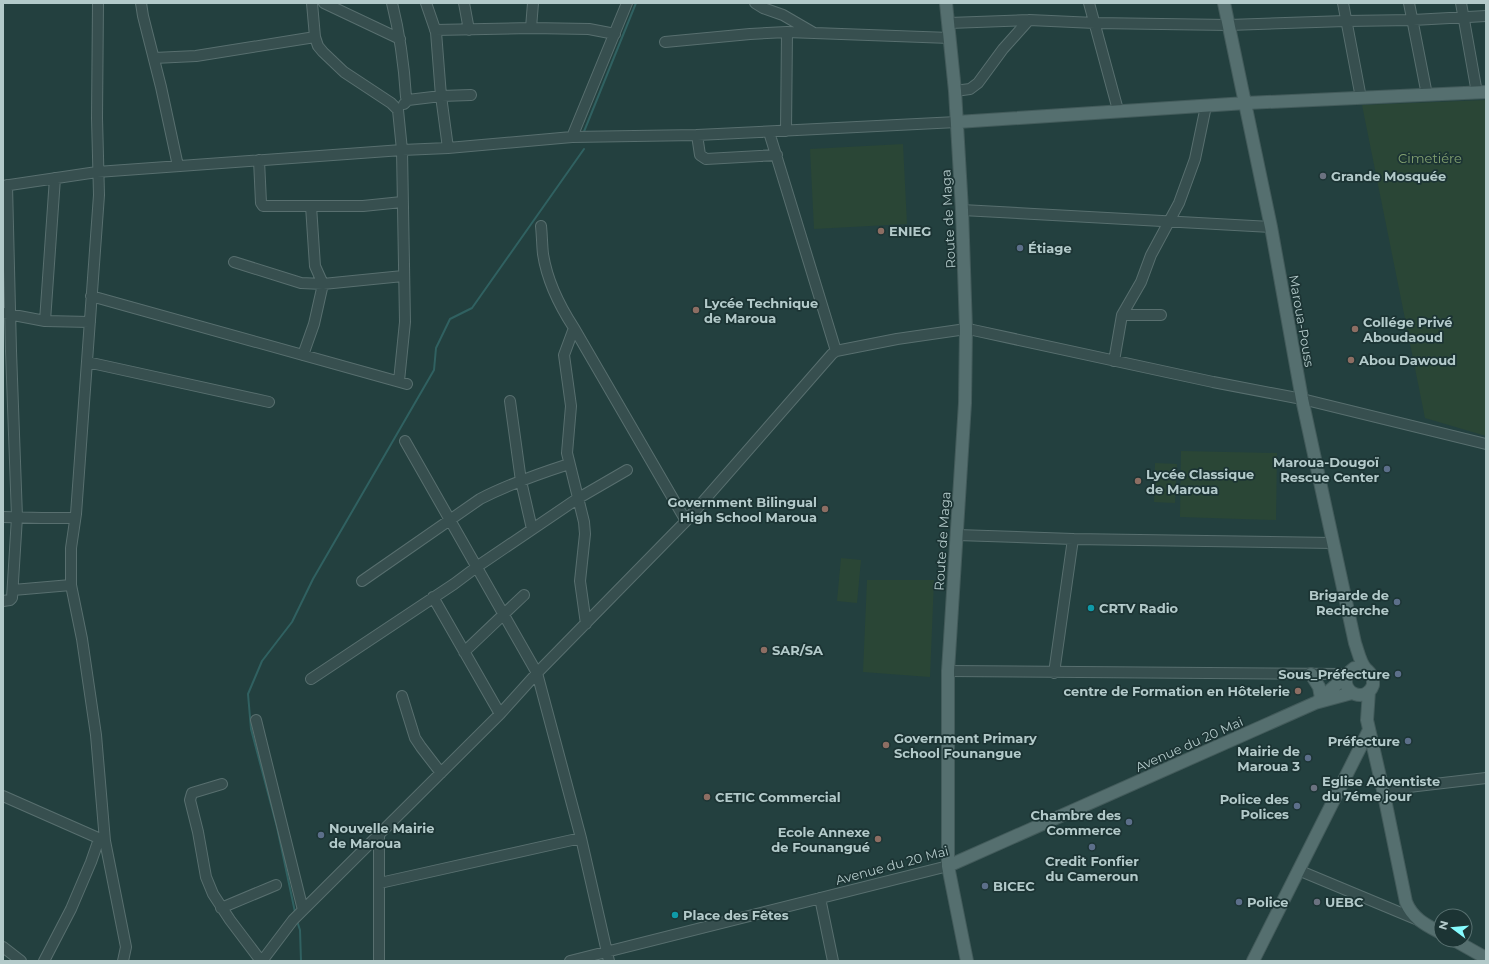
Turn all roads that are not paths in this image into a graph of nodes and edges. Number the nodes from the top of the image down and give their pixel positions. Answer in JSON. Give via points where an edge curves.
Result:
{"nodes":[{"id":1,"x":98,"y":3,"type":"edge"},
{"id":2,"x":141,"y":3,"type":"edge"},
{"id":3,"x":312,"y":3,"type":"edge"},
{"id":4,"x":324,"y":3,"type":"edge"},
{"id":5,"x":392,"y":3,"type":"edge"},
{"id":6,"x":426,"y":3,"type":"edge"},
{"id":7,"x":464,"y":3,"type":"edge"},
{"id":8,"x":533,"y":3,"type":"edge"},
{"id":9,"x":627,"y":3,"type":"edge"},
{"id":10,"x":755,"y":3,"type":"edge"},
{"id":11,"x":946,"y":3,"type":"edge"},
{"id":12,"x":1089,"y":3,"type":"edge"},
{"id":13,"x":1224,"y":3,"type":"edge"},
{"id":14,"x":1342,"y":3,"type":"edge"},
{"id":15,"x":1409,"y":3,"type":"edge"},
{"id":16,"x":1461,"y":3,"type":"edge"},
{"id":17,"x":1486,"y":16,"type":"edge"},
{"id":18,"x":1464,"y":17,"type":"junction"},
{"id":19,"x":1029,"y":20,"type":"junction"},
{"id":20,"x":1413,"y":20,"type":"junction"},
{"id":21,"x":1346,"y":21,"type":"junction"},
{"id":22,"x":949,"y":23,"type":"junction"},
{"id":23,"x":1095,"y":23,"type":"junction"},
{"id":24,"x":1229,"y":25,"type":"junction"},
{"id":25,"x":531,"y":28,"type":"junction"},
{"id":26,"x":435,"y":30,"type":"junction"},
{"id":27,"x":469,"y":30,"type":"junction"},
{"id":28,"x":786,"y":32,"type":"junction"},
{"id":29,"x":815,"y":33,"type":"junction"},
{"id":30,"x":615,"y":34,"type":"junction"},
{"id":31,"x":314,"y":37,"type":"junction"},
{"id":32,"x":950,"y":38,"type":"junction"},
{"id":33,"x":400,"y":39,"type":"junction"},
{"id":34,"x":664,"y":42,"type":"dead end"},
{"id":35,"x":154,"y":58,"type":"junction"},
{"id":36,"x":955,"y":90,"type":"junction"},
{"id":37,"x":1481,"y":92,"type":"edge"},
{"id":38,"x":471,"y":95,"type":"dead end"},
{"id":39,"x":1427,"y":95,"type":"junction"},
{"id":40,"x":442,"y":96,"type":"junction"},
{"id":41,"x":1361,"y":98,"type":"junction"},
{"id":42,"x":408,"y":100,"type":"junction"},
{"id":43,"x":1246,"y":103,"type":"junction"},
{"id":44,"x":1206,"y":106,"type":"junction"},
{"id":45,"x":398,"y":110,"type":"junction"},
{"id":46,"x":1118,"y":110,"type":"junction"},
{"id":47,"x":957,"y":122,"type":"junction"},
{"id":48,"x":786,"y":131,"type":"junction"},
{"id":49,"x":769,"y":132,"type":"junction"},
{"id":50,"x":697,"y":136,"type":"junction"},
{"id":51,"x":572,"y":137,"type":"junction"},
{"id":52,"x":448,"y":148,"type":"junction"},
{"id":53,"x":402,"y":150,"type":"junction"},
{"id":54,"x":777,"y":155,"type":"junction"},
{"id":55,"x":259,"y":160,"type":"junction"},
{"id":56,"x":178,"y":166,"type":"junction"},
{"id":57,"x":97,"y":172,"type":"junction"},
{"id":58,"x":55,"y":178,"type":"junction"},
{"id":59,"x":5,"y":186,"type":"edge"},
{"id":60,"x":402,"y":202,"type":"junction"},
{"id":61,"x":311,"y":206,"type":"junction"},
{"id":62,"x":962,"y":210,"type":"junction"},
{"id":63,"x":1170,"y":222,"type":"junction"},
{"id":64,"x":541,"y":226,"type":"dead end"},
{"id":65,"x":1271,"y":226,"type":"junction"},
{"id":66,"x":234,"y":262,"type":"dead end"},
{"id":67,"x":403,"y":276,"type":"junction"},
{"id":68,"x":323,"y":284,"type":"junction"},
{"id":69,"x":91,"y":296,"type":"junction"},
{"id":70,"x":7,"y":314,"type":"edge"},
{"id":71,"x":1122,"y":315,"type":"junction"},
{"id":72,"x":1161,"y":315,"type":"dead end"},
{"id":73,"x":45,"y":321,"type":"junction"},
{"id":74,"x":90,"y":322,"type":"junction"},
{"id":75,"x":574,"y":328,"type":"junction"},
{"id":76,"x":966,"y":329,"type":"junction"},
{"id":77,"x":836,"y":351,"type":"junction"},
{"id":78,"x":303,"y":355,"type":"junction"},
{"id":79,"x":1114,"y":361,"type":"junction"},
{"id":80,"x":87,"y":362,"type":"junction"},
{"id":81,"x":1302,"y":399,"type":"junction"},
{"id":82,"x":510,"y":401,"type":"dead end"},
{"id":83,"x":269,"y":402,"type":"dead end"},
{"id":84,"x":406,"y":441,"type":"dead end"},
{"id":85,"x":1486,"y":444,"type":"edge"},
{"id":86,"x":569,"y":464,"type":"junction"},
{"id":87,"x":627,"y":470,"type":"dead end"},
{"id":88,"x":520,"y":481,"type":"junction"},
{"id":89,"x":577,"y":499,"type":"junction"},
{"id":90,"x":3,"y":517,"type":"edge"},
{"id":91,"x":17,"y":517,"type":"junction"},
{"id":92,"x":75,"y":518,"type":"junction"},
{"id":93,"x":451,"y":519,"type":"junction"},
{"id":94,"x":686,"y":521,"type":"junction"},
{"id":95,"x":532,"y":529,"type":"junction"},
{"id":96,"x":957,"y":535,"type":"junction"},
{"id":97,"x":1073,"y":539,"type":"junction"},
{"id":98,"x":1333,"y":543,"type":"junction"},
{"id":99,"x":478,"y":566,"type":"junction"},
{"id":100,"x":362,"y":581,"type":"dead end"},
{"id":101,"x":71,"y":585,"type":"junction"},
{"id":102,"x":13,"y":590,"type":"junction"},
{"id":103,"x":524,"y":594,"type":"dead end"},
{"id":104,"x":433,"y":597,"type":"junction"},
{"id":105,"x":3,"y":601,"type":"edge"},
{"id":106,"x":504,"y":614,"type":"junction"},
{"id":107,"x":586,"y":624,"type":"junction"},
{"id":108,"x":1355,"y":643,"type":"junction"},
{"id":109,"x":464,"y":652,"type":"junction"},
{"id":110,"x":1365,"y":668,"type":"junction"},
{"id":111,"x":948,"y":671,"type":"junction"},
{"id":112,"x":537,"y":673,"type":"junction"},
{"id":113,"x":1054,"y":673,"type":"junction"},
{"id":114,"x":1349,"y":673,"type":"junction"},
{"id":115,"x":1311,"y":674,"type":"junction"},
{"id":116,"x":311,"y":679,"type":"dead end"},
{"id":117,"x":1369,"y":691,"type":"junction"},
{"id":118,"x":1353,"y":694,"type":"junction"},
{"id":119,"x":402,"y":696,"type":"dead end"},
{"id":120,"x":1318,"y":700,"type":"junction"},
{"id":121,"x":500,"y":714,"type":"junction"},
{"id":122,"x":256,"y":720,"type":"dead end"},
{"id":123,"x":1368,"y":725,"type":"junction"},
{"id":124,"x":441,"y":773,"type":"junction"},
{"id":125,"x":1486,"y":778,"type":"edge"},
{"id":126,"x":222,"y":784,"type":"dead end"},
{"id":127,"x":1383,"y":790,"type":"junction"},
{"id":128,"x":3,"y":796,"type":"edge"},
{"id":129,"x":379,"y":836,"type":"junction"},
{"id":130,"x":581,"y":838,"type":"junction"},
{"id":131,"x":102,"y":840,"type":"junction"},
{"id":132,"x":948,"y":866,"type":"junction"},
{"id":133,"x":1298,"y":870,"type":"junction"},
{"id":134,"x":380,"y":883,"type":"junction"},
{"id":135,"x":276,"y":886,"type":"dead end"},
{"id":136,"x":820,"y":898,"type":"junction"},
{"id":137,"x":222,"y":908,"type":"junction"},
{"id":138,"x":302,"y":911,"type":"junction"},
{"id":139,"x":1418,"y":920,"type":"junction"},
{"id":140,"x":1433,"y":928,"type":"edge"},
{"id":141,"x":3,"y":947,"type":"edge"},
{"id":142,"x":1468,"y":948,"type":"edge"},
{"id":143,"x":608,"y":956,"type":"edge"},
{"id":144,"x":1486,"y":958,"type":"edge"},
{"id":145,"x":21,"y":961,"type":"edge"},
{"id":146,"x":44,"y":961,"type":"edge"},
{"id":147,"x":123,"y":961,"type":"edge"},
{"id":148,"x":262,"y":961,"type":"edge"},
{"id":149,"x":379,"y":961,"type":"edge"},
{"id":150,"x":570,"y":961,"type":"edge"},
{"id":151,"x":833,"y":961,"type":"edge"},
{"id":152,"x":967,"y":961,"type":"edge"},
{"id":153,"x":1252,"y":961,"type":"edge"}],
"edges":[{"from":1,"to":57,"type":"street"},
{"from":2,"to":35,"type":"street"},
{"from":3,"to":31,"type":"street"},
{"from":4,"to":33,"type":"street"},
{"from":5,"to":33,"type":"street"},
{"from":6,"to":26,"type":"street"},
{"from":7,"to":27,"type":"street"},
{"from":8,"to":25,"type":"street"},
{"from":9,"to":30,"type":"street"},
{"from":10,"to":29,"type":"street"},
{"from":11,"to":22,"type":"main road","name":"Route de Maga"},
{"from":12,"to":23,"type":"street"},
{"from":13,"to":24,"type":"main road","name":"Maroua-Pouss"},
{"from":14,"to":21,"type":"street"},
{"from":15,"to":20,"type":"street"},
{"from":16,"to":18,"type":"street"},
{"from":17,"to":18,"type":"street"},
{"from":18,"to":20,"type":"street"},
{"from":18,"to":37,"type":"street"},
{"from":19,"to":22,"type":"street"},
{"from":19,"to":23,"type":"street"},
{"from":19,"to":36,"type":"street","via":[[978,83],[970,89]]},
{"from":20,"to":21,"type":"street"},
{"from":20,"to":39,"type":"street"},
{"from":21,"to":24,"type":"street"},
{"from":21,"to":41,"type":"street"},
{"from":22,"to":32,"type":"main road","name":"Route de Maga"},
{"from":23,"to":24,"type":"street"},
{"from":23,"to":46,"type":"street"},
{"from":24,"to":43,"type":"main road","name":"Maroua-Pouss"},
{"from":25,"to":27,"type":"street"},
{"from":25,"to":30,"type":"street","via":[[589,29]]},
{"from":26,"to":27,"type":"street"},
{"from":26,"to":40,"type":"street"},
{"from":28,"to":29,"type":"street"},
{"from":28,"to":34,"type":"street"},
{"from":28,"to":48,"type":"street"},
{"from":29,"to":32,"type":"street"},
{"from":30,"to":51,"type":"street"},
{"from":31,"to":35,"type":"street","via":[[196,56]]},
{"from":31,"to":45,"type":"street","via":[[323,52],[344,72]]},
{"from":32,"to":36,"type":"main road","name":"Route de Maga"},
{"from":33,"to":42,"type":"street"},
{"from":35,"to":56,"type":"street"},
{"from":36,"to":47,"type":"main road","name":"Route de Maga"},
{"from":37,"to":39,"type":"main road"},
{"from":38,"to":40,"type":"street"},
{"from":39,"to":41,"type":"main road"},
{"from":40,"to":42,"type":"street"},
{"from":40,"to":52,"type":"street"},
{"from":41,"to":43,"type":"main road"},
{"from":42,"to":45,"type":"street"},
{"from":43,"to":44,"type":"main road"},
{"from":43,"to":65,"type":"main road","name":"Maroua-Pouss"},
{"from":44,"to":46,"type":"main road"},
{"from":44,"to":63,"type":"street","via":[[1194,163]]},
{"from":45,"to":53,"type":"street"},
{"from":46,"to":47,"type":"main road"},
{"from":47,"to":48,"type":"street"},
{"from":47,"to":62,"type":"main road","name":"Route de Maga"},
{"from":48,"to":49,"type":"street"},
{"from":49,"to":50,"type":"street"},
{"from":49,"to":54,"type":"street"},
{"from":50,"to":51,"type":"street"},
{"from":50,"to":54,"type":"street","via":[[700,155],[706,159]]},
{"from":51,"to":52,"type":"street"},
{"from":52,"to":53,"type":"street"},
{"from":53,"to":55,"type":"street"},
{"from":53,"to":60,"type":"street"},
{"from":54,"to":77,"type":"street"},
{"from":55,"to":56,"type":"street"},
{"from":55,"to":61,"type":"street","via":[[262,205]]},
{"from":56,"to":57,"type":"street"},
{"from":57,"to":58,"type":"street"},
{"from":57,"to":69,"type":"street","via":[[99,195]]},
{"from":58,"to":59,"type":"street"},
{"from":58,"to":73,"type":"street"},
{"from":59,"to":70,"type":"street"},
{"from":60,"to":61,"type":"street","via":[[363,206]]},
{"from":60,"to":67,"type":"street"},
{"from":61,"to":68,"type":"street","via":[[315,266]]},
{"from":62,"to":63,"type":"street"},
{"from":62,"to":76,"type":"main road","name":"Route de Maga"},
{"from":63,"to":65,"type":"street"},
{"from":63,"to":71,"type":"street"},
{"from":64,"to":75,"type":"street","via":[[547,270],[560,307]]},
{"from":65,"to":81,"type":"main road","name":"Maroua-Pouss"},
{"from":66,"to":68,"type":"street","via":[[301,284]]},
{"from":67,"to":68,"type":"street"},
{"from":67,"to":78,"type":"street","via":[[404,382]]},
{"from":68,"to":78,"type":"street","via":[[314,324]]},
{"from":69,"to":74,"type":"street"},
{"from":69,"to":78,"type":"street"},
{"from":70,"to":73,"type":"street"},
{"from":70,"to":91,"type":"street"},
{"from":71,"to":72,"type":"street"},
{"from":71,"to":79,"type":"street"},
{"from":73,"to":74,"type":"street"},
{"from":74,"to":80,"type":"street"},
{"from":75,"to":86,"type":"street","via":[[564,355],[570,395],[567,443]]},
{"from":75,"to":94,"type":"street"},
{"from":76,"to":77,"type":"street"},
{"from":76,"to":79,"type":"street"},
{"from":76,"to":96,"type":"main road","name":"Route de Maga","via":[[965,403]]},
{"from":77,"to":94,"type":"street"},
{"from":79,"to":81,"type":"street"},
{"from":80,"to":83,"type":"street"},
{"from":80,"to":92,"type":"street"},
{"from":81,"to":85,"type":"street"},
{"from":81,"to":98,"type":"main road","name":"Maroua-Pouss"},
{"from":82,"to":88,"type":"street"},
{"from":84,"to":93,"type":"street"},
{"from":86,"to":88,"type":"street"},
{"from":86,"to":89,"type":"street"},
{"from":87,"to":89,"type":"street"},
{"from":88,"to":93,"type":"street","via":[[480,499]]},
{"from":88,"to":95,"type":"street"},
{"from":89,"to":95,"type":"street"},
{"from":89,"to":107,"type":"street","via":[[584,528],[580,577]]},
{"from":90,"to":91,"type":"street"},
{"from":91,"to":92,"type":"street"},
{"from":91,"to":102,"type":"street"},
{"from":92,"to":101,"type":"street","via":[[71,548]]},
{"from":93,"to":99,"type":"street"},
{"from":93,"to":100,"type":"street"},
{"from":94,"to":107,"type":"street"},
{"from":95,"to":99,"type":"street"},
{"from":96,"to":97,"type":"street"},
{"from":96,"to":111,"type":"main road","name":"Route de Maga"},
{"from":97,"to":98,"type":"street"},
{"from":97,"to":113,"type":"street"},
{"from":98,"to":108,"type":"main road","name":"Maroua-Pouss"},
{"from":99,"to":104,"type":"street"},
{"from":99,"to":106,"type":"street"},
{"from":101,"to":102,"type":"street"},
{"from":101,"to":131,"type":"street","via":[[82,639],[96,736]]},
{"from":102,"to":105,"type":"street","via":[[12,598]]},
{"from":103,"to":106,"type":"street"},
{"from":104,"to":109,"type":"street"},
{"from":104,"to":116,"type":"street"},
{"from":106,"to":109,"type":"street"},
{"from":106,"to":112,"type":"street"},
{"from":107,"to":112,"type":"street"},
{"from":108,"to":110,"type":"main road"},
{"from":108,"to":114,"type":"main road"},
{"from":109,"to":121,"type":"street"},
{"from":110,"to":114,"type":"main road","via":[[1358,667]]},
{"from":110,"to":117,"type":"main road","via":[[1373,679]]},
{"from":111,"to":113,"type":"street"},
{"from":111,"to":132,"type":"main road","name":"Route de Maga"},
{"from":112,"to":121,"type":"street"},
{"from":112,"to":130,"type":"street"},
{"from":113,"to":115,"type":"street"},
{"from":114,"to":115,"type":"street"},
{"from":114,"to":118,"type":"main road","via":[[1346,684],[1347,689]]},
{"from":114,"to":120,"type":"main road"},
{"from":115,"to":120,"type":"main road","via":[[1319,687]]},
{"from":117,"to":118,"type":"main road","via":[[1360,695]]},
{"from":117,"to":123,"type":"main road"},
{"from":118,"to":120,"type":"main road"},
{"from":118,"to":123,"type":"main road"},
{"from":119,"to":124,"type":"street","via":[[415,738]]},
{"from":120,"to":132,"type":"main road","name":"Avenue du 20 Mai"},
{"from":121,"to":124,"type":"street"},
{"from":122,"to":138,"type":"street"},
{"from":123,"to":127,"type":"main road"},
{"from":123,"to":133,"type":"main road"},
{"from":124,"to":129,"type":"street"},
{"from":125,"to":127,"type":"street"},
{"from":126,"to":137,"type":"street","via":[[192,793],[190,800],[206,877]]},
{"from":127,"to":139,"type":"main road","via":[[1406,902]]},
{"from":128,"to":131,"type":"street"},
{"from":129,"to":134,"type":"street"},
{"from":129,"to":138,"type":"street"},
{"from":130,"to":134,"type":"street"},
{"from":130,"to":143,"type":"street"},
{"from":131,"to":146,"type":"street"},
{"from":131,"to":147,"type":"street","via":[[126,947]]},
{"from":132,"to":136,"type":"street","name":"Avenue du 20 Mai"},
{"from":132,"to":152,"type":"main road","name":"Route de Maga"},
{"from":133,"to":139,"type":"street"},
{"from":133,"to":153,"type":"main road"},
{"from":134,"to":149,"type":"street"},
{"from":135,"to":137,"type":"street"},
{"from":136,"to":143,"type":"street","name":"Avenue du 20 Mai"},
{"from":136,"to":151,"type":"street"},
{"from":137,"to":148,"type":"street"},
{"from":138,"to":148,"type":"street"},
{"from":139,"to":140,"type":"main road"},
{"from":141,"to":145,"type":"street"},
{"from":142,"to":144,"type":"main road"},
{"from":143,"to":150,"type":"street","name":"Avenue du 20 Mai"}]}
